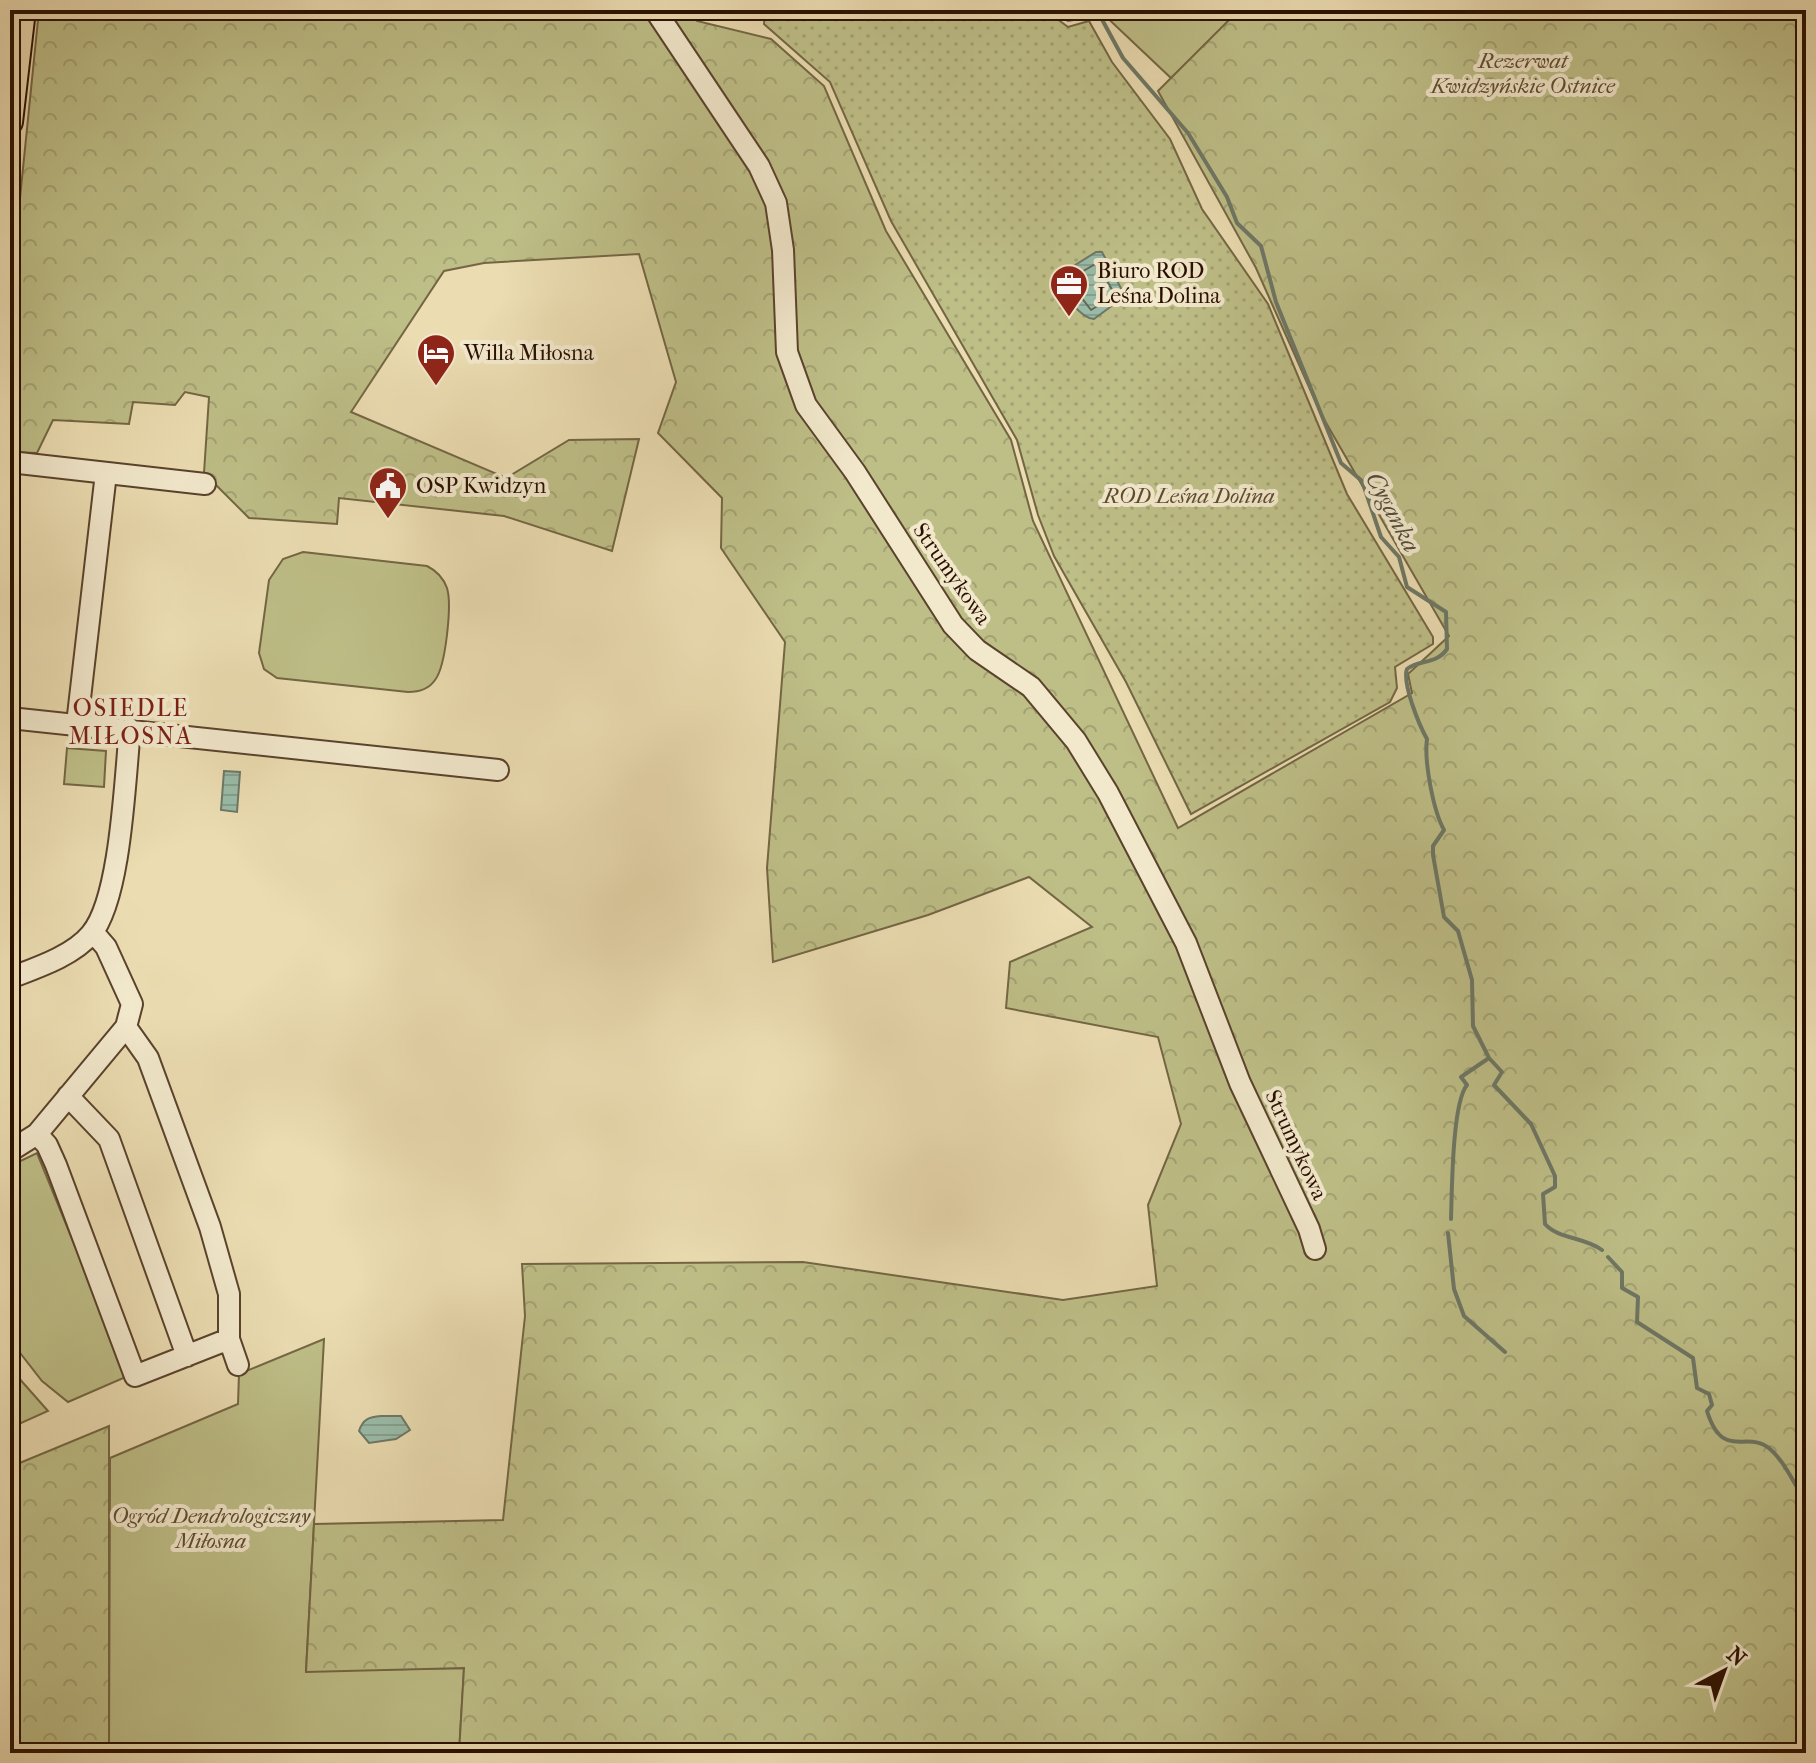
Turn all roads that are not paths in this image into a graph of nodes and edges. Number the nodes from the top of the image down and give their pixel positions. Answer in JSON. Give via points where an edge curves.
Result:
{"nodes":[{"id":1,"x":23,"y":10,"type":"edge"},
{"id":2,"x":655,"y":10,"type":"edge"},
{"id":3,"x":10,"y":122,"type":"edge"},
{"id":4,"x":10,"y":462,"type":"edge"},
{"id":5,"x":106,"y":473,"type":"junction"},
{"id":6,"x":205,"y":484,"type":"dead end"},
{"id":7,"x":10,"y":718,"type":"edge"},
{"id":8,"x":77,"y":724,"type":"junction"},
{"id":9,"x":130,"y":729,"type":"junction"},
{"id":10,"x":498,"y":770,"type":"dead end"},
{"id":11,"x":93,"y":932,"type":"junction"},
{"id":12,"x":10,"y":978,"type":"edge"},
{"id":13,"x":126,"y":1027,"type":"junction"},
{"id":14,"x":68,"y":1096,"type":"junction"},
{"id":15,"x":37,"y":1134,"type":"junction"},
{"id":16,"x":10,"y":1151,"type":"edge"},
{"id":17,"x":1315,"y":1249,"type":"dead end"},
{"id":18,"x":229,"y":1339,"type":"junction"},
{"id":19,"x":187,"y":1356,"type":"junction"},
{"id":20,"x":238,"y":1365,"type":"dead end"}],
"edges":[{"from":1,"to":3,"type":"main road"},
{"from":2,"to":17,"type":"street","name":"Strumykowa","via":[[759,166],[776,203],[787,352],[806,405],[953,625],[977,650],[1031,687],[1076,741],[1108,793],[1186,943],[1240,1083]]},
{"from":4,"to":5,"type":"street"},
{"from":5,"to":6,"type":"street"},
{"from":5,"to":8,"type":"street"},
{"from":7,"to":8,"type":"street"},
{"from":8,"to":9,"type":"street"},
{"from":9,"to":10,"type":"street"},
{"from":9,"to":11,"type":"street","via":[[116,852],[102,918]]},
{"from":11,"to":12,"type":"street","via":[[46,963]]},
{"from":11,"to":13,"type":"street","via":[[106,947],[132,1004]]},
{"from":13,"to":14,"type":"street"},
{"from":13,"to":18,"type":"street","via":[[148,1058],[210,1227],[229,1294]]},
{"from":14,"to":15,"type":"street"},
{"from":14,"to":19,"type":"street","via":[[109,1139]]},
{"from":15,"to":16,"type":"street"},
{"from":15,"to":19,"type":"street","via":[[56,1165],[135,1376]]},
{"from":18,"to":19,"type":"street"},
{"from":18,"to":20,"type":"street"}]}
